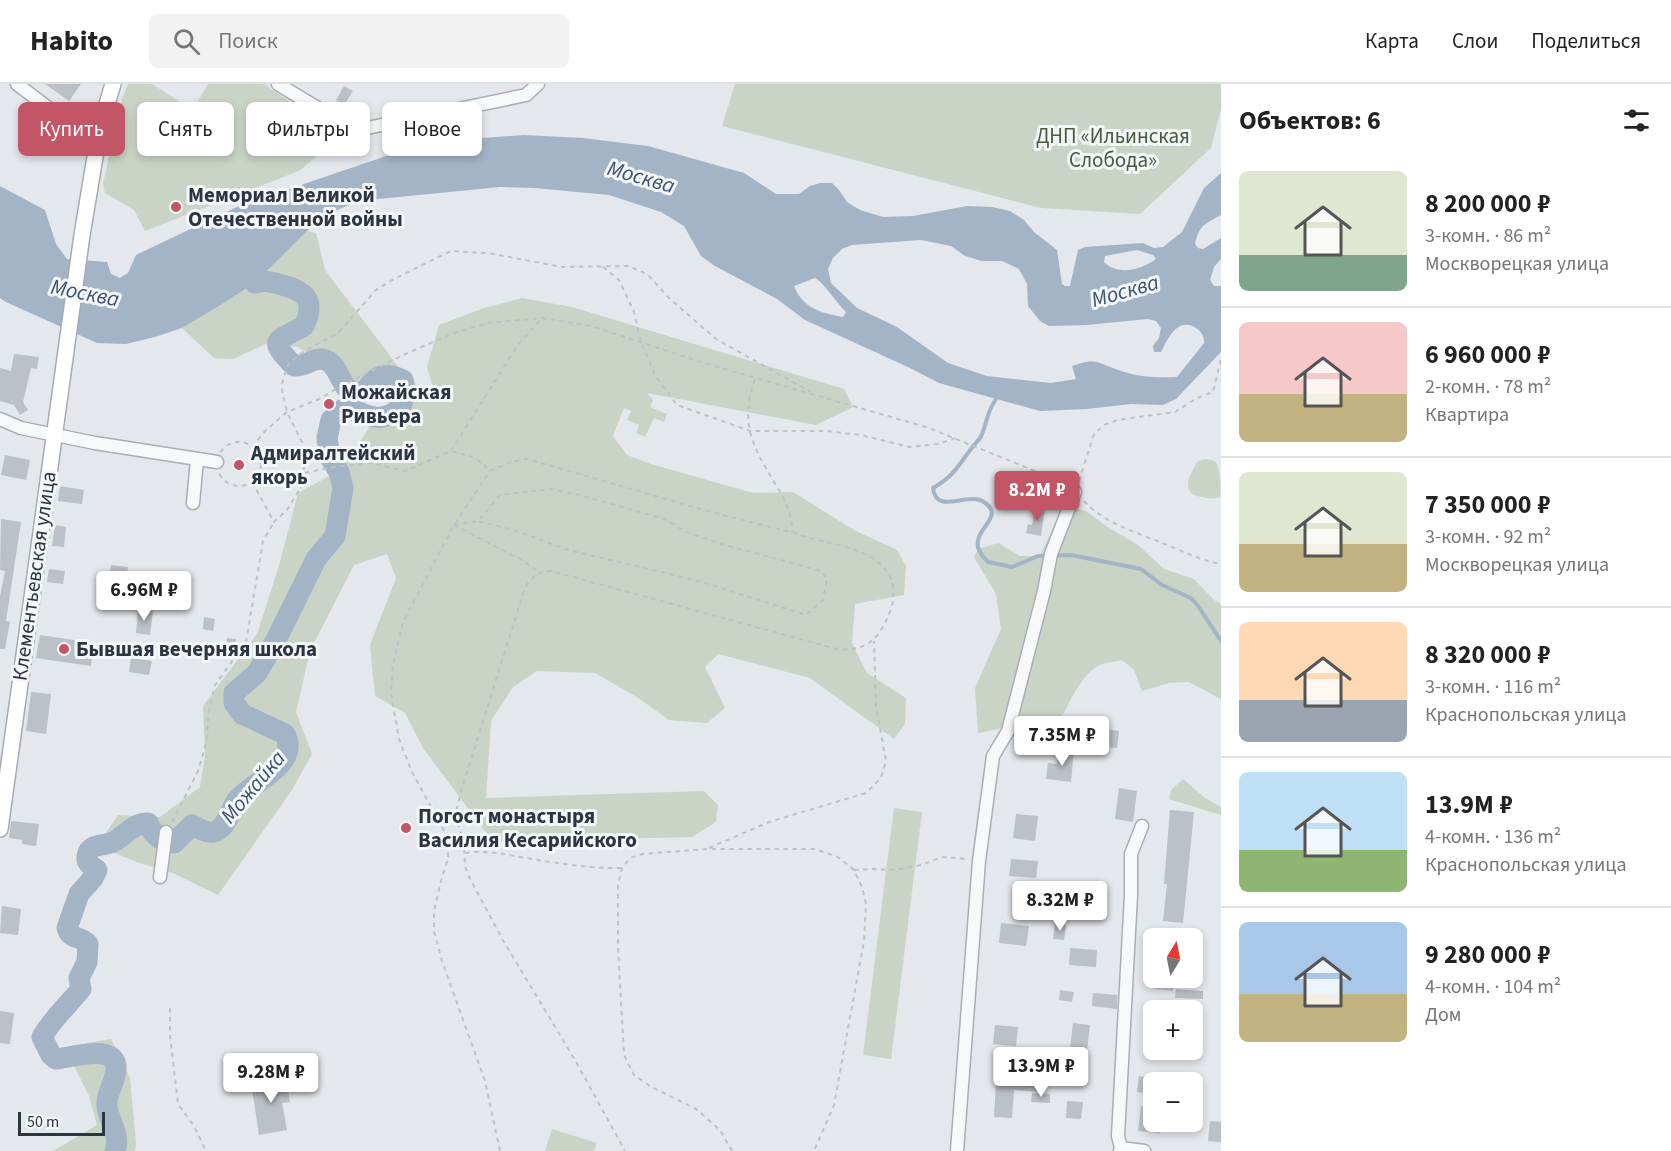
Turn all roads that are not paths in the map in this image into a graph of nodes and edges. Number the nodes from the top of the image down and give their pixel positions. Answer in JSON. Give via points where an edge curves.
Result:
{"nodes":[{"id":1,"x":17,"y":84,"type":"edge"},
{"id":2,"x":113,"y":84,"type":"edge"},
{"id":3,"x":278,"y":84,"type":"edge"},
{"id":4,"x":538,"y":84,"type":"edge"},
{"id":5,"x":40,"y":102,"type":"edge"},
{"id":6,"x":108,"y":102,"type":"edge"},
{"id":7,"x":95,"y":156,"type":"edge"},
{"id":8,"x":0,"y":419,"type":"edge"},
{"id":9,"x":53,"y":434,"type":"junction"},
{"id":10,"x":198,"y":460,"type":"junction"},
{"id":11,"x":217,"y":462,"type":"road end"},
{"id":12,"x":1075,"y":492,"type":"road end"},
{"id":13,"x":193,"y":503,"type":"dead end"},
{"id":14,"x":1142,"y":826,"type":"dead end"},
{"id":15,"x":0,"y":829,"type":"edge"},
{"id":16,"x":166,"y":832,"type":"road end"},
{"id":17,"x":160,"y":877,"type":"dead end"},
{"id":18,"x":1120,"y":1150,"type":"edge"},
{"id":19,"x":957,"y":1151,"type":"edge"},
{"id":20,"x":1144,"y":1151,"type":"edge"}],
"edges":[{"from":1,"to":5,"type":"street"},
{"from":2,"to":6,"type":"main road","name":"Клементьевская улица"},
{"from":3,"to":4,"type":"street","via":[[334,118],[367,128],[526,95]]},
{"from":7,"to":9,"type":"main road","name":"Клементьевская улица"},
{"from":8,"to":9,"type":"street"},
{"from":9,"to":10,"type":"street"},
{"from":9,"to":15,"type":"main road","name":"Клементьевская улица"},
{"from":10,"to":11,"type":"street"},
{"from":10,"to":13,"type":"street"},
{"from":12,"to":19,"type":"street","via":[[1051,554],[1008,731],[993,756],[979,861]]},
{"from":14,"to":18,"type":"street","via":[[1131,854]]},
{"from":16,"to":17,"type":"street"},
{"from":18,"to":20,"type":"street"}]}
